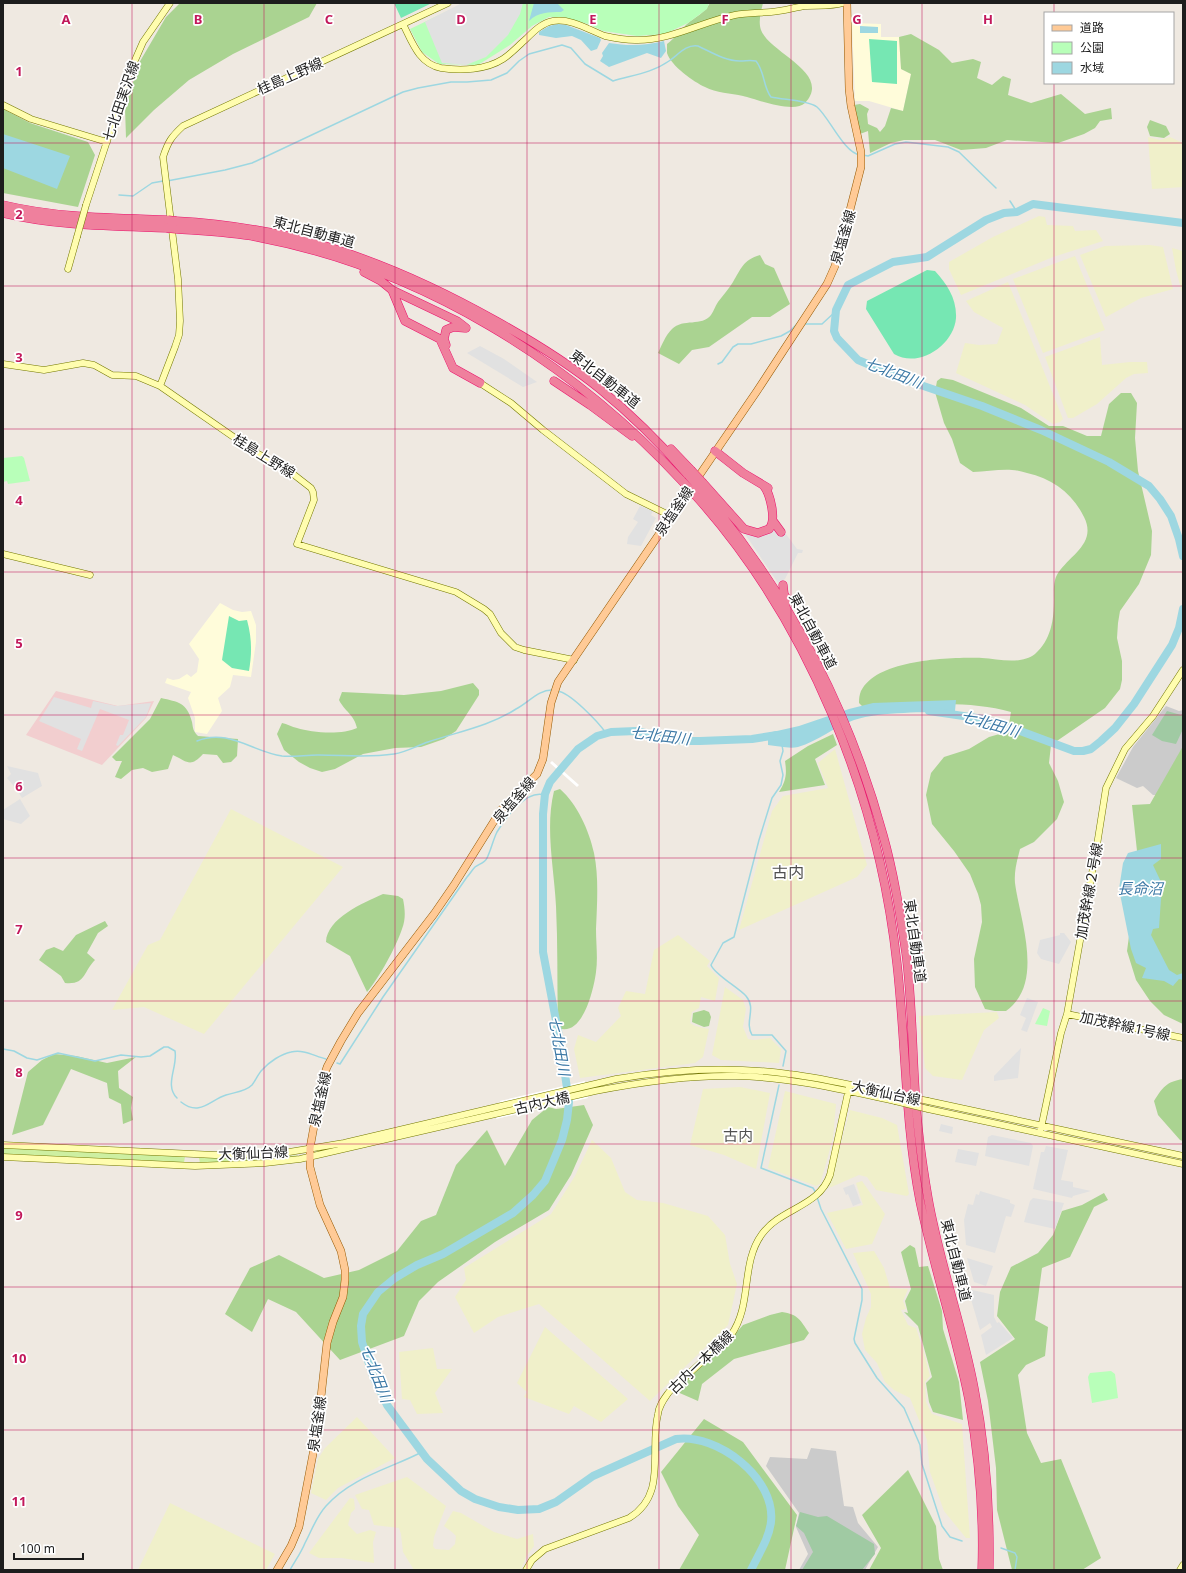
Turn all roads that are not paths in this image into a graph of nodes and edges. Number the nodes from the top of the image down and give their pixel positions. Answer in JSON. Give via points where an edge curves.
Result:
{"nodes":[{"id":1,"x":170,"y":3,"type":"edge"},
{"id":2,"x":448,"y":3,"type":"edge"},
{"id":3,"x":843,"y":3,"type":"edge"},
{"id":4,"x":847,"y":3,"type":"edge"},
{"id":5,"x":403,"y":24,"type":"junction"},
{"id":6,"x":3,"y":105,"type":"edge"},
{"id":7,"x":107,"y":142,"type":"junction"},
{"id":8,"x":3,"y":205,"type":"edge"},
{"id":9,"x":3,"y":213,"type":"edge"},
{"id":10,"x":172,"y":224,"type":"junction"},
{"id":11,"x":312,"y":250,"type":"junction"},
{"id":12,"x":68,"y":269,"type":"dead end"},
{"id":13,"x":392,"y":290,"type":"junction"},
{"id":14,"x":3,"y":364,"type":"edge"},
{"id":15,"x":461,"y":372,"type":"junction"},
{"id":16,"x":554,"y":381,"type":"dead end"},
{"id":17,"x":480,"y":383,"type":"joint"},
{"id":18,"x":160,"y":386,"type":"junction"},
{"id":19,"x":715,"y":451,"type":"junction"},
{"id":20,"x":668,"y":466,"type":"junction"},
{"id":21,"x":688,"y":476,"type":"junction"},
{"id":22,"x":700,"y":489,"type":"junction"},
{"id":23,"x":671,"y":516,"type":"junction"},
{"id":24,"x":775,"y":522,"type":"junction"},
{"id":25,"x":781,"y":532,"type":"dead end"},
{"id":26,"x":3,"y":554,"type":"edge"},
{"id":27,"x":90,"y":575,"type":"dead end"},
{"id":28,"x":783,"y":585,"type":"dead end"},
{"id":29,"x":574,"y":660,"type":"junction"},
{"id":30,"x":815,"y":660,"type":"junction"},
{"id":31,"x":1183,"y":670,"type":"edge"},
{"id":32,"x":823,"y":684,"type":"junction"},
{"id":33,"x":851,"y":750,"type":"junction"},
{"id":34,"x":1067,"y":1014,"type":"junction"},
{"id":35,"x":1183,"y":1038,"type":"edge"},
{"id":36,"x":586,"y":1086,"type":"joint"},
{"id":37,"x":594,"y":1088,"type":"junction"},
{"id":38,"x":849,"y":1089,"type":"junction"},
{"id":39,"x":587,"y":1093,"type":"joint"},
{"id":40,"x":499,"y":1106,"type":"joint"},
{"id":41,"x":497,"y":1114,"type":"joint"},
{"id":42,"x":1042,"y":1126,"type":"junction"},
{"id":43,"x":1040,"y":1133,"type":"junction"},
{"id":44,"x":3,"y":1145,"type":"edge"},
{"id":45,"x":310,"y":1148,"type":"junction"},
{"id":46,"x":1183,"y":1156,"type":"edge"},
{"id":47,"x":3,"y":1157,"type":"edge"},
{"id":48,"x":309,"y":1157,"type":"junction"},
{"id":49,"x":1183,"y":1164,"type":"edge"},
{"id":50,"x":1183,"y":1565,"type":"edge"},
{"id":51,"x":277,"y":1570,"type":"edge"},
{"id":52,"x":526,"y":1570,"type":"edge"},
{"id":53,"x":982,"y":1570,"type":"edge"},
{"id":54,"x":989,"y":1570,"type":"edge"},
{"id":55,"x":1180,"y":1570,"type":"edge"}],
"edges":[{"from":1,"to":7,"type":"street","name":"七北田実沢線","via":[[143,42],[129,74]]},
{"from":2,"to":5,"type":"street","name":"桂島上野線"},
{"from":3,"to":5,"type":"street","via":[[736,15],[652,39],[634,40],[606,36],[568,22],[550,21],[540,26],[495,63],[478,68],[447,68],[433,65],[419,55]]},
{"from":4,"to":19,"type":"main road","name":"泉塩釜線","via":[[851,106],[861,154],[858,182],[835,266],[804,321]]},
{"from":5,"to":18,"type":"street","name":"桂島上野線","via":[[183,126],[172,136],[164,157],[178,279],[180,321],[175,347]]},
{"from":6,"to":7,"type":"street","via":[[31,119]]},
{"from":7,"to":12,"type":"street","name":"七北田実沢線","bridge":true},
{"from":8,"to":10,"type":"highway","name":"東北自動車道","via":[[70,216]]},
{"from":9,"to":10,"type":"highway","name":"東北自動車道","via":[[62,223]]},
{"from":10,"to":11,"type":"highway","name":"東北自動車道","via":[[238,234]]},
{"from":10,"to":21,"type":"highway","name":"東北自動車道","via":[[240,227],[287,236],[340,251],[392,270],[443,293],[548,352],[599,388],[636,420]]},
{"from":11,"to":13,"type":"highway","via":[[325,258],[373,276]]},
{"from":11,"to":20,"type":"highway","name":"東北自動車道","via":[[392,278],[442,300],[538,356],[593,397],[642,439]]},
{"from":13,"to":15,"type":"highway","via":[[405,321],[440,339],[451,365]]},
{"from":13,"to":15,"type":"highway","via":[[457,321],[466,328],[449,328],[444,337]]},
{"from":14,"to":18,"type":"street","via":[[44,370],[89,363],[112,376],[136,376]]},
{"from":15,"to":17,"type":"highway"},
{"from":16,"to":20,"type":"highway","via":[[590,405]]},
{"from":17,"to":23,"type":"street","via":[[511,403],[626,494]]},
{"from":18,"to":29,"type":"street","name":"桂島上野線","via":[[258,454],[284,466],[311,488],[314,500],[297,544],[456,592],[490,614],[501,633],[515,647]]},
{"from":19,"to":23,"type":"main road","name":"泉塩釜線"},
{"from":19,"to":24,"type":"highway","via":[[764,486],[769,495]]},
{"from":20,"to":21,"type":"highway","name":"東北自動車道"},
{"from":21,"to":22,"type":"highway","name":"東北自動車道","bridge":true},
{"from":21,"to":22,"type":"highway","bridge":true},
{"from":22,"to":24,"type":"highway","via":[[744,529],[761,533]]},
{"from":22,"to":30,"type":"highway","name":"東北自動車道","via":[[764,571]]},
{"from":22,"to":32,"type":"highway","name":"東北自動車道","via":[[773,598]]},
{"from":23,"to":29,"type":"main road","name":"泉塩釜線"},
{"from":24,"to":25,"type":"highway"},
{"from":26,"to":27,"type":"street"},
{"from":28,"to":30,"type":"highway","via":[[784,594]]},
{"from":29,"to":45,"type":"main road","name":"泉塩釜線","via":[[555,689],[543,759],[537,774],[501,810],[446,897],[358,1013],[327,1067]]},
{"from":30,"to":32,"type":"highway","name":"東北自動車道"},
{"from":31,"to":34,"type":"street","name":"加茂幹線２号線","via":[[1153,716],[1125,749],[1106,788]]},
{"from":32,"to":33,"type":"highway","name":"東北自動車道"},
{"from":33,"to":53,"type":"highway","name":"東北自動車道","via":[[876,846],[892,922],[916,1176],[973,1423],[981,1500]]},
{"from":33,"to":54,"type":"highway","name":"東北自動車道","via":[[868,786],[884,835],[899,912],[907,971],[920,1150],[928,1202],[966,1351],[980,1418],[987,1482]]},
{"from":34,"to":35,"type":"street","name":"加茂幹線1号線"},
{"from":34,"to":42,"type":"street","name":"加茂幹線２号線"},
{"from":36,"to":37,"type":"street","name":"大衡仙台線"},
{"from":36,"to":40,"type":"street","name":"古内大橋"},
{"from":37,"to":38,"type":"street","name":"大衡仙台線","via":[[664,1080],[737,1076]]},
{"from":37,"to":39,"type":"street","name":"大衡仙台線"},
{"from":38,"to":42,"type":"street","name":"大衡仙台線","bridge":true,"via":[[894,1094]]},
{"from":38,"to":43,"type":"street","name":"大衡仙台線","bridge":true},
{"from":38,"to":52,"type":"street","name":"古内一本橋線","via":[[830,1175],[825,1186],[817,1196],[781,1216],[763,1233],[752,1255],[744,1306],[735,1329],[662,1401],[655,1439],[653,1485],[646,1504],[629,1518],[544,1550],[532,1560]]},
{"from":39,"to":41,"type":"street","name":"古内大橋"},
{"from":40,"to":45,"type":"street","name":"大衡仙台線","via":[[396,1131]]},
{"from":41,"to":48,"type":"street","name":"大衡仙台線"},
{"from":42,"to":43,"type":"street","name":"加茂幹線２号線"},
{"from":42,"to":46,"type":"street","name":"大衡仙台線"},
{"from":43,"to":49,"type":"street","name":"大衡仙台線"},
{"from":44,"to":45,"type":"street","name":"大衡仙台線","via":[[263,1155]]},
{"from":45,"to":48,"type":"main road","name":"泉塩釜線"},
{"from":47,"to":48,"type":"street","name":"大衡仙台線","via":[[195,1166],[265,1163]]},
{"from":48,"to":51,"type":"main road","name":"泉塩釜線","via":[[320,1205],[341,1251],[346,1270],[342,1297],[327,1343],[317,1433],[299,1527]]},
{"from":50,"to":55,"type":"street"}]}
